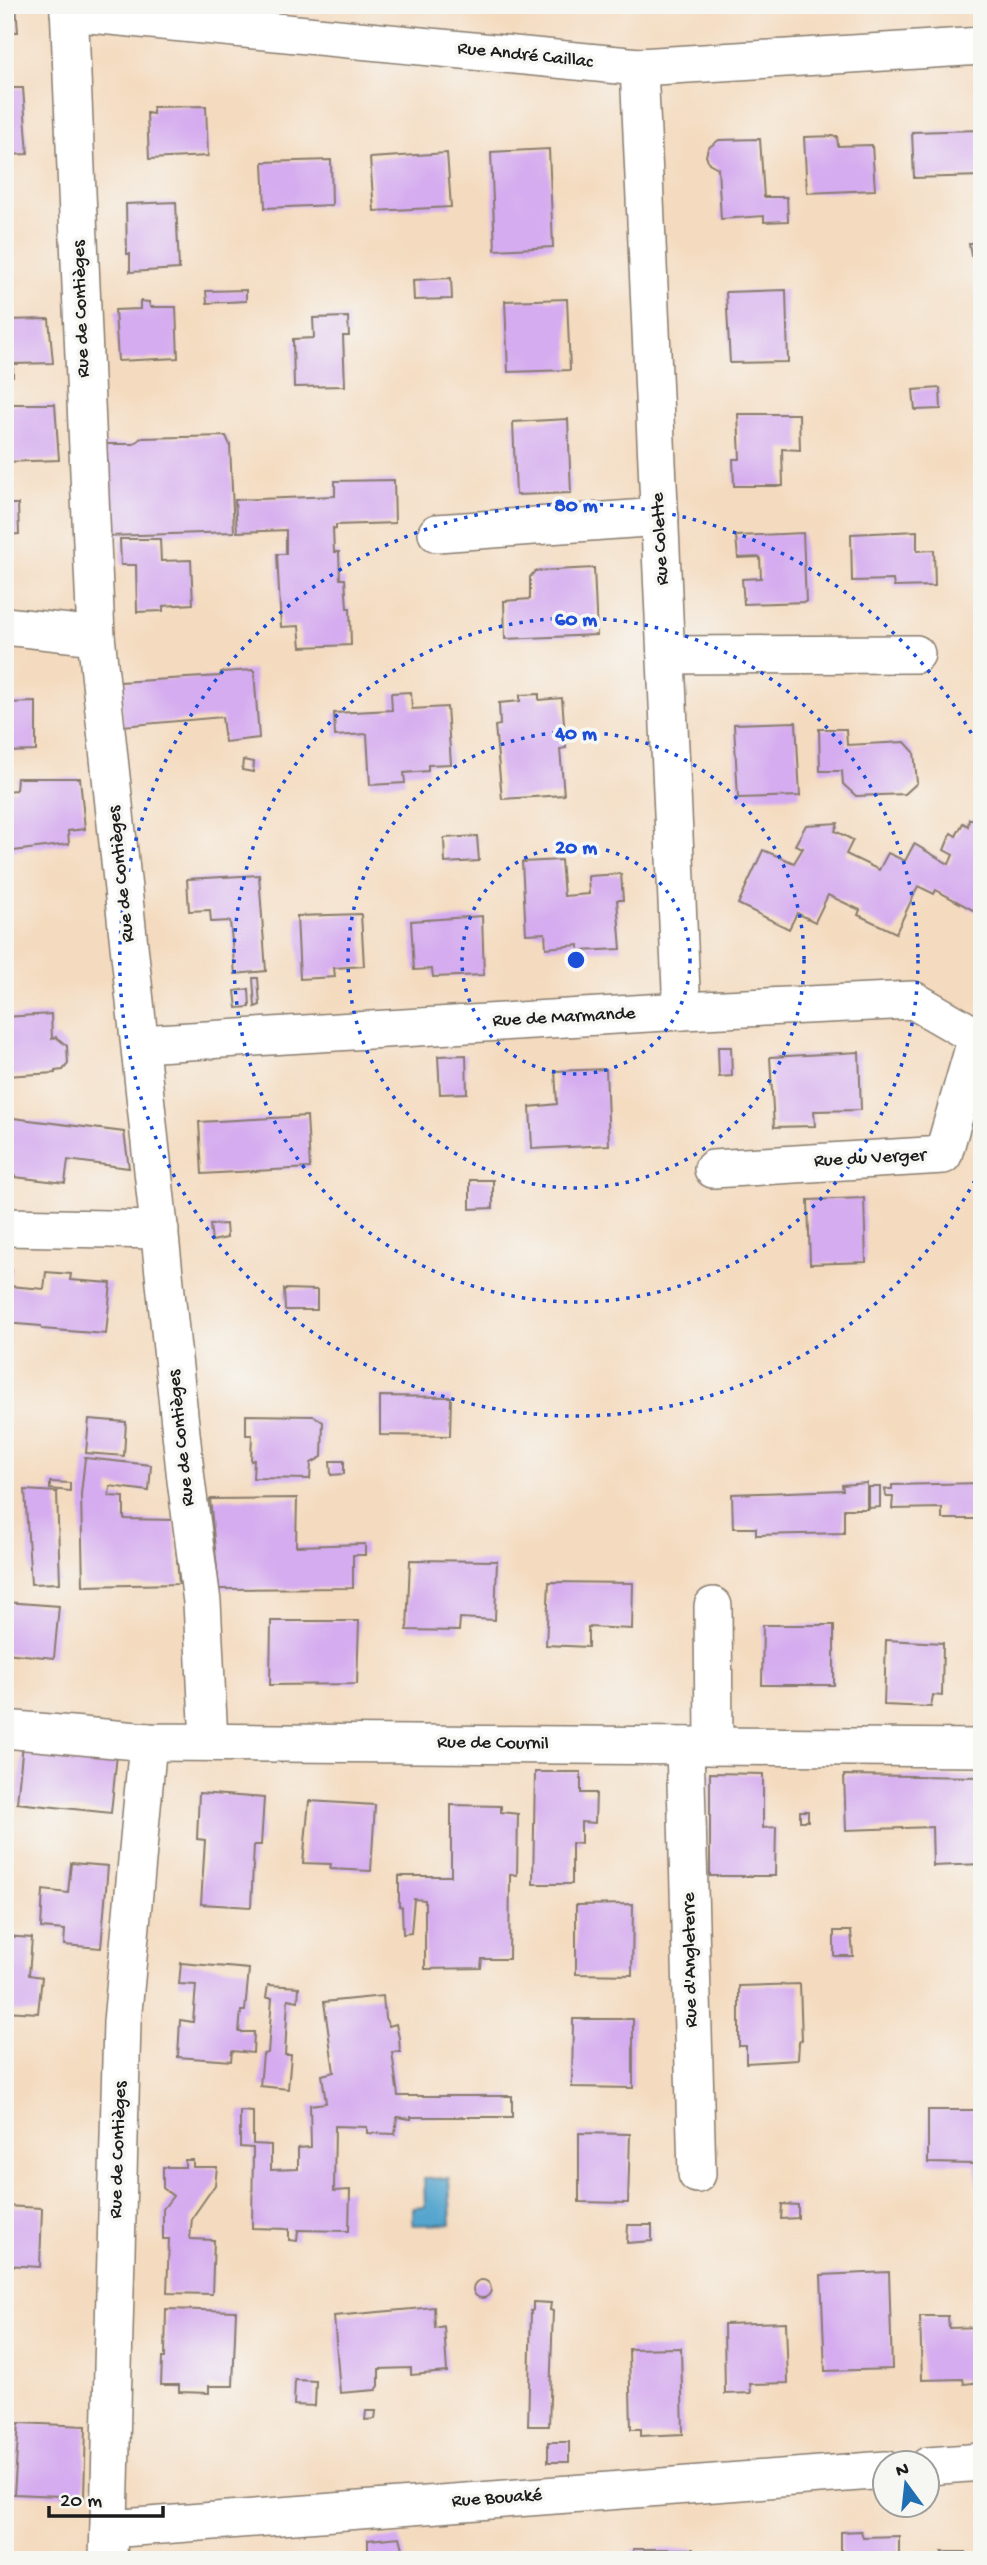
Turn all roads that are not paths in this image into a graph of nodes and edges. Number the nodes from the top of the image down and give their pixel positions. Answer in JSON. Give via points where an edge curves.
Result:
{"nodes":[{"id":1,"x":69,"y":9,"type":"edge"},
{"id":2,"x":982,"y":46,"type":"edge"},
{"id":3,"x":639,"y":67,"type":"junction"},
{"id":4,"x":660,"y":517,"type":"junction"},
{"id":5,"x":437,"y":533,"type":"dead end"},
{"id":6,"x":5,"y":626,"type":"edge"},
{"id":7,"x":96,"y":636,"type":"junction"},
{"id":8,"x":916,"y":654,"type":"dead end"},
{"id":9,"x":666,"y":655,"type":"junction"},
{"id":10,"x":682,"y":1011,"type":"junction"},
{"id":11,"x":980,"y":1037,"type":"edge"},
{"id":12,"x":140,"y":1044,"type":"junction"},
{"id":13,"x":713,"y":1169,"type":"dead end"},
{"id":14,"x":5,"y":1227,"type":"edge"},
{"id":15,"x":160,"y":1230,"type":"junction"},
{"id":16,"x":713,"y":1606,"type":"dead end"},
{"id":17,"x":5,"y":1729,"type":"edge"},
{"id":18,"x":209,"y":1741,"type":"junction"},
{"id":19,"x":148,"y":1742,"type":"junction"},
{"id":20,"x":700,"y":1746,"type":"junction"},
{"id":21,"x":982,"y":1748,"type":"edge"},
{"id":22,"x":696,"y":2174,"type":"dead end"},
{"id":23,"x":982,"y":2462,"type":"edge"},
{"id":24,"x":942,"y":2465,"type":"edge"},
{"id":25,"x":872,"y":2471,"type":"edge"},
{"id":26,"x":108,"y":2544,"type":"edge"}],
"edges":[{"from":1,"to":3,"type":"street","name":"Rue André Caillac"},
{"from":1,"to":7,"type":"street","name":"Rue de Contièges"},
{"from":2,"to":3,"type":"street","name":"Rue André Caillac"},
{"from":3,"to":4,"type":"street","name":"Rue Colette"},
{"from":4,"to":5,"type":"street"},
{"from":4,"to":9,"type":"street","name":"Rue Colette"},
{"from":6,"to":7,"type":"street"},
{"from":7,"to":12,"type":"street","name":"Rue de Contièges"},
{"from":8,"to":9,"type":"street"},
{"from":9,"to":10,"type":"street","name":"Rue Colette"},
{"from":10,"to":11,"type":"street","name":"Rue de Marmande","via":[[913,1000]]},
{"from":10,"to":12,"type":"street","name":"Rue de Marmande"},
{"from":11,"to":13,"type":"street","name":"Rue du Verger","via":[[943,1155]]},
{"from":12,"to":15,"type":"street","name":"Rue de Contièges"},
{"from":14,"to":15,"type":"street"},
{"from":15,"to":18,"type":"street","name":"Rue de Contièges","via":[[202,1602]]},
{"from":16,"to":20,"type":"street","name":"Rue d'Angleterre"},
{"from":17,"to":19,"type":"street","name":"Rue de Cournil"},
{"from":18,"to":19,"type":"street","name":"Rue de Cournil"},
{"from":18,"to":20,"type":"street","name":"Rue de Cournil"},
{"from":19,"to":26,"type":"street","name":"Rue de Contièges","via":[[122,2022]]},
{"from":20,"to":21,"type":"street","name":"Rue de Cournil"},
{"from":20,"to":22,"type":"street","name":"Rue d'Angleterre"},
{"from":23,"to":24,"type":"street"},
{"from":25,"to":26,"type":"street","name":"Rue Bouaké"}]}
